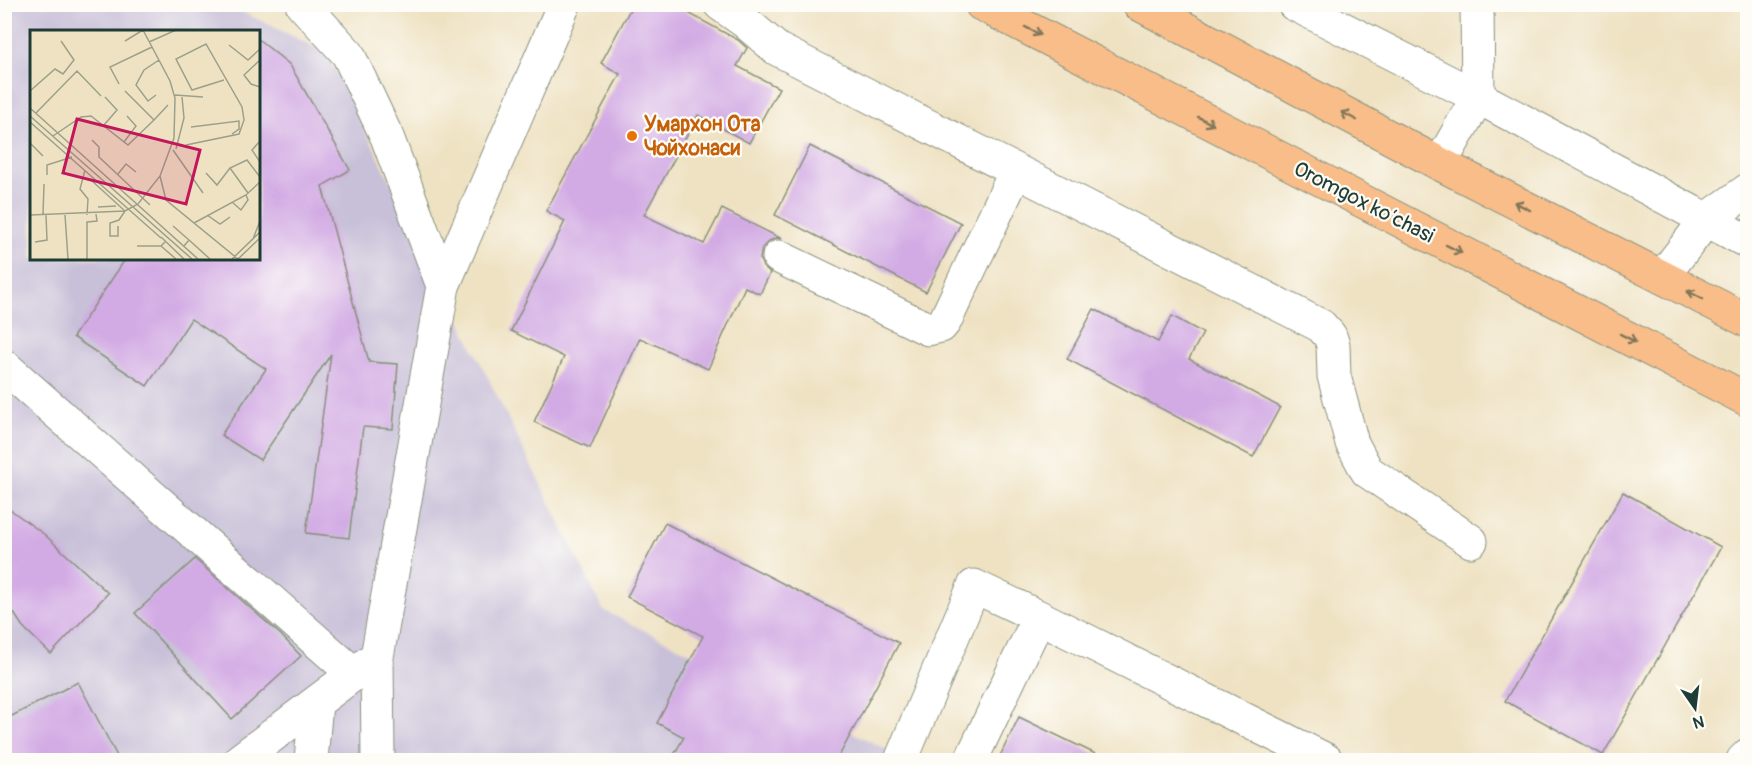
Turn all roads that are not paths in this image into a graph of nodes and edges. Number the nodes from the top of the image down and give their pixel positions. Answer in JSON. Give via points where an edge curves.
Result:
{"nodes":[{"id":1,"x":303,"y":4,"type":"edge"},
{"id":2,"x":564,"y":4,"type":"edge"},
{"id":3,"x":720,"y":4,"type":"edge"},
{"id":4,"x":981,"y":4,"type":"edge"},
{"id":5,"x":1139,"y":4,"type":"edge"},
{"id":6,"x":1294,"y":4,"type":"edge"},
{"id":7,"x":1477,"y":4,"type":"edge"},
{"id":8,"x":1478,"y":97,"type":"junction"},
{"id":9,"x":1440,"y":164,"type":"junction"},
{"id":10,"x":1016,"y":171,"type":"junction"},
{"id":11,"x":1748,"y":190,"type":"edge"},
{"id":12,"x":1706,"y":220,"type":"junction"},
{"id":13,"x":1748,"y":242,"type":"edge"},
{"id":14,"x":779,"y":257,"type":"dead end"},
{"id":15,"x":1662,"y":278,"type":"junction"},
{"id":16,"x":442,"y":286,"type":"junction"},
{"id":17,"x":1748,"y":321,"type":"edge"},
{"id":18,"x":4,"y":366,"type":"edge"},
{"id":19,"x":1748,"y":400,"type":"edge"},
{"id":20,"x":1471,"y":541,"type":"dead end"},
{"id":21,"x":1039,"y":616,"type":"junction"},
{"id":22,"x":366,"y":665,"type":"junction"},
{"id":23,"x":316,"y":703,"type":"junction"},
{"id":24,"x":1748,"y":755,"type":"edge"},
{"id":25,"x":240,"y":760,"type":"edge"},
{"id":26,"x":311,"y":760,"type":"edge"},
{"id":27,"x":378,"y":760,"type":"edge"},
{"id":28,"x":901,"y":760,"type":"edge"},
{"id":29,"x":971,"y":760,"type":"edge"},
{"id":30,"x":1326,"y":760,"type":"edge"},
{"id":31,"x":1743,"y":760,"type":"edge"}],
"edges":[{"from":1,"to":16,"type":"street","via":[[348,54],[387,137]]},
{"from":2,"to":16,"type":"street"},
{"from":3,"to":10,"type":"street","via":[[777,49]]},
{"from":4,"to":19,"type":"main road","name":"Oromgox ko‘chasi","one_way":true},
{"from":9,"to":5,"type":"main road","one_way":true},
{"from":6,"to":8,"type":"street"},
{"from":7,"to":8,"type":"street"},
{"from":8,"to":9,"type":"street"},
{"from":8,"to":12,"type":"street"},
{"from":15,"to":9,"type":"main road","one_way":true},
{"from":10,"to":14,"type":"street","via":[[941,327],[928,329]]},
{"from":10,"to":20,"type":"street","via":[[1322,326],[1333,345],[1334,376],[1352,443],[1367,471]]},
{"from":11,"to":12,"type":"street"},
{"from":12,"to":13,"type":"street"},
{"from":12,"to":15,"type":"street"},
{"from":17,"to":15,"type":"main road","one_way":true},
{"from":16,"to":22,"type":"street"},
{"from":18,"to":22,"type":"street"},
{"from":21,"to":28,"type":"street","via":[[974,586]]},
{"from":21,"to":29,"type":"street"},
{"from":21,"to":30,"type":"street"},
{"from":22,"to":23,"type":"street"},
{"from":22,"to":27,"type":"street"},
{"from":23,"to":25,"type":"street"},
{"from":23,"to":26,"type":"street"},
{"from":24,"to":31,"type":"street"}]}
